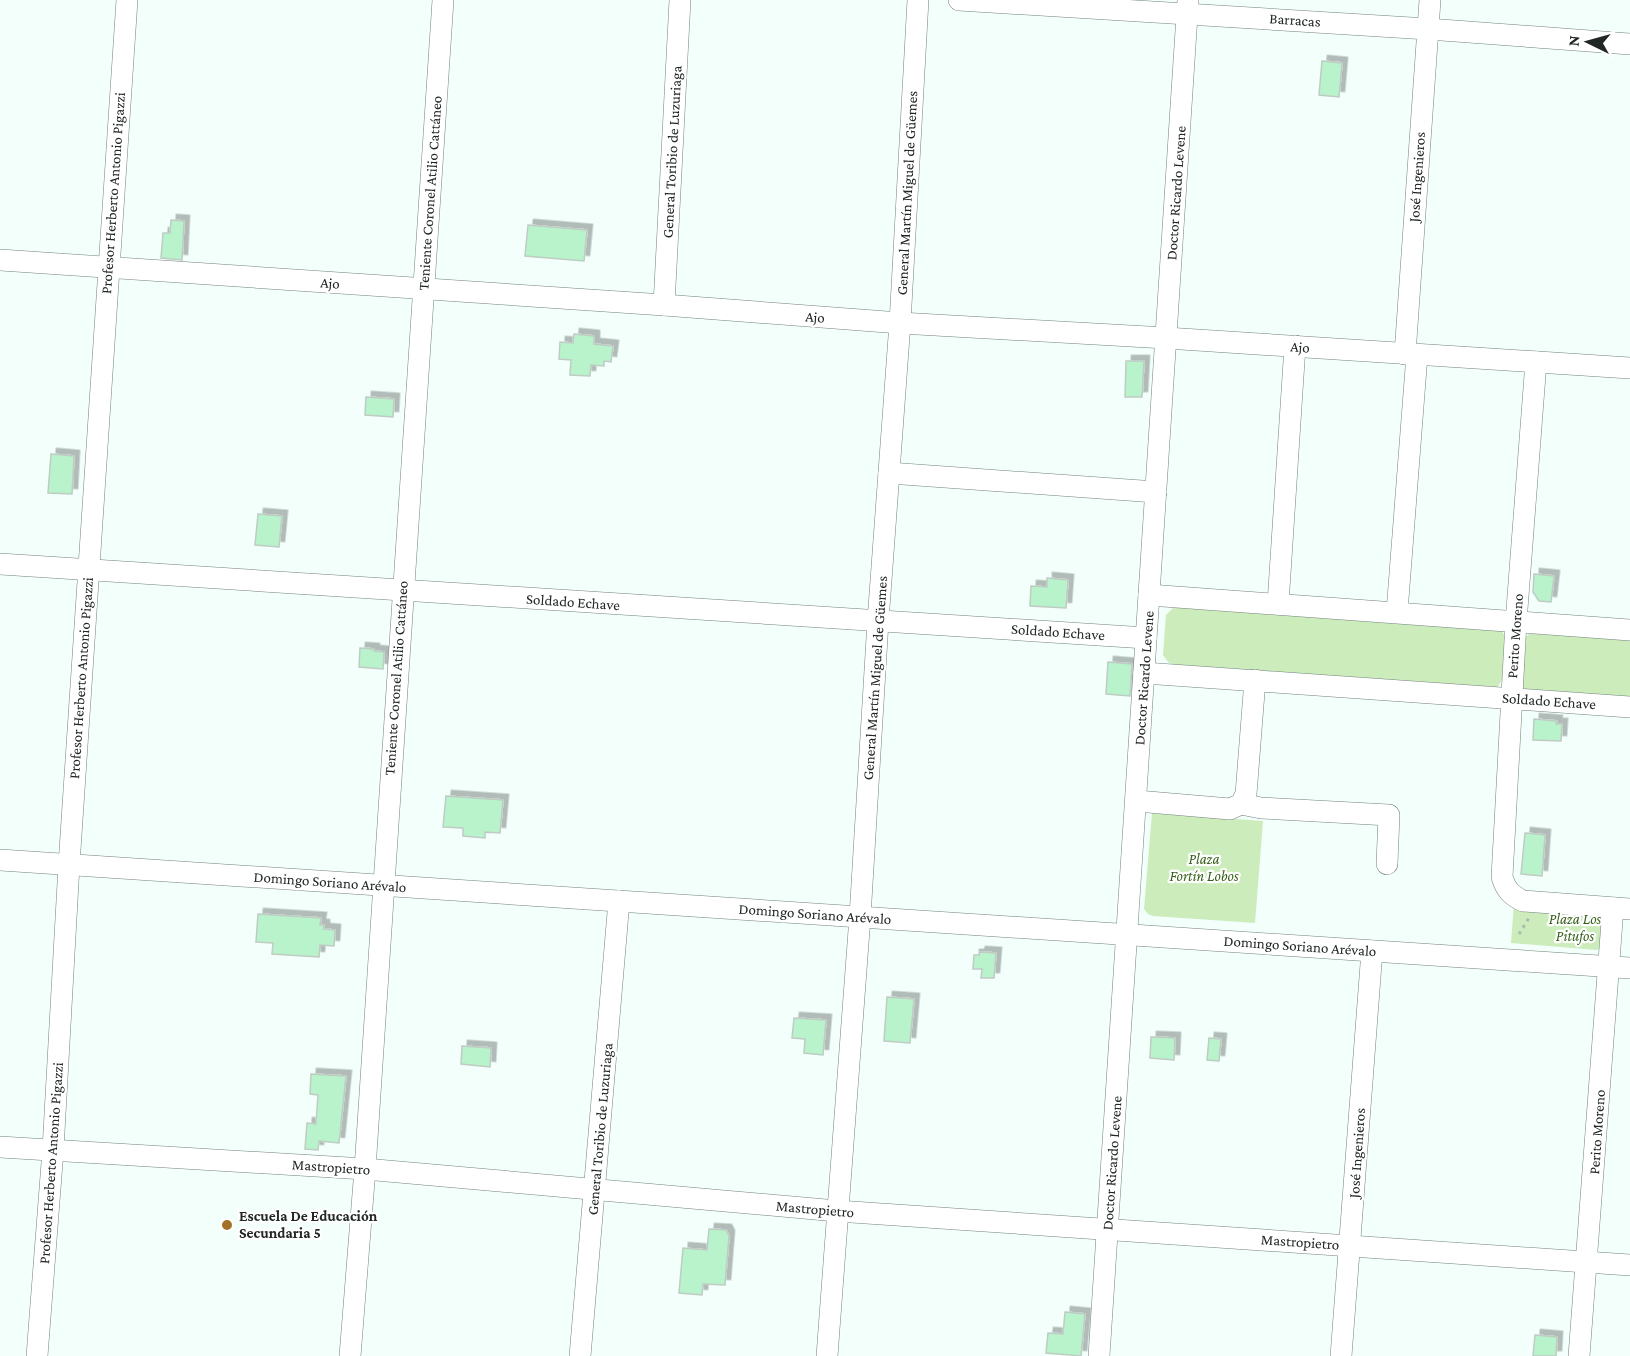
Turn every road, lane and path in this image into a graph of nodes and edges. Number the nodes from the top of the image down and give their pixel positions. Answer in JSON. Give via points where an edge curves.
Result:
{"nodes":[{"id":1,"x":127,"y":0,"type":"edge"},
{"id":2,"x":443,"y":0,"type":"edge"},
{"id":3,"x":680,"y":0,"type":"edge"},
{"id":4,"x":918,"y":0,"type":"edge"},
{"id":5,"x":959,"y":0,"type":"edge"},
{"id":6,"x":1430,"y":0,"type":"edge"},
{"id":7,"x":1188,"y":7,"type":"edge"},
{"id":8,"x":1428,"y":29,"type":"junction"},
{"id":9,"x":1630,"y":44,"type":"edge"},
{"id":10,"x":0,"y":260,"type":"edge"},
{"id":11,"x":108,"y":268,"type":"junction"},
{"id":12,"x":423,"y":289,"type":"junction"},
{"id":13,"x":664,"y":305,"type":"junction"},
{"id":14,"x":900,"y":323,"type":"junction"},
{"id":15,"x":1166,"y":338,"type":"junction"},
{"id":16,"x":1294,"y":346,"type":"junction"},
{"id":17,"x":1411,"y":354,"type":"junction"},
{"id":18,"x":1536,"y":362,"type":"junction"},
{"id":19,"x":1630,"y":368,"type":"edge"},
{"id":20,"x":889,"y":473,"type":"junction"},
{"id":21,"x":1156,"y":492,"type":"junction"},
{"id":22,"x":0,"y":564,"type":"edge"},
{"id":23,"x":88,"y":571,"type":"junction"},
{"id":24,"x":402,"y":591,"type":"junction"},
{"id":25,"x":1149,"y":595,"type":"junction"},
{"id":26,"x":1278,"y":604,"type":"junction"},
{"id":27,"x":1397,"y":612,"type":"junction"},
{"id":28,"x":878,"y":621,"type":"junction"},
{"id":29,"x":1516,"y":622,"type":"junction"},
{"id":30,"x":1630,"y":630,"type":"edge"},
{"id":31,"x":1146,"y":638,"type":"junction"},
{"id":32,"x":1144,"y":673,"type":"junction"},
{"id":33,"x":1255,"y":680,"type":"junction"},
{"id":34,"x":1512,"y":699,"type":"junction"},
{"id":35,"x":1630,"y":707,"type":"edge"},
{"id":36,"x":1137,"y":801,"type":"junction"},
{"id":37,"x":1241,"y":804,"type":"junction"},
{"id":38,"x":0,"y":860,"type":"edge"},
{"id":39,"x":1387,"y":864,"type":"dead end"},
{"id":40,"x":69,"y":865,"type":"junction"},
{"id":41,"x":382,"y":886,"type":"junction"},
{"id":42,"x":619,"y":901,"type":"junction"},
{"id":43,"x":1621,"y":909,"type":"edge"},
{"id":44,"x":860,"y":917,"type":"junction"},
{"id":45,"x":1127,"y":935,"type":"junction"},
{"id":46,"x":1372,"y":951,"type":"junction"},
{"id":47,"x":1620,"y":967,"type":"edge"},
{"id":48,"x":0,"y":1147,"type":"edge"},
{"id":49,"x":53,"y":1150,"type":"junction"},
{"id":50,"x":365,"y":1169,"type":"junction"},
{"id":51,"x":595,"y":1191,"type":"junction"},
{"id":52,"x":837,"y":1211,"type":"junction"},
{"id":53,"x":1107,"y":1229,"type":"junction"},
{"id":54,"x":1350,"y":1246,"type":"junction"},
{"id":55,"x":1587,"y":1262,"type":"junction"},
{"id":56,"x":1630,"y":1265,"type":"edge"},
{"id":57,"x":37,"y":1356,"type":"edge"},
{"id":58,"x":350,"y":1356,"type":"edge"},
{"id":59,"x":580,"y":1356,"type":"edge"},
{"id":60,"x":827,"y":1356,"type":"edge"},
{"id":61,"x":1099,"y":1356,"type":"edge"},
{"id":62,"x":1341,"y":1356,"type":"edge"},
{"id":63,"x":1578,"y":1356,"type":"edge"}],
"edges":[{"from":1,"to":11,"type":"street","name":"Profesor Herberto Antonio Pigazzi"},
{"from":2,"to":12,"type":"street","name":"Teniente Coronel Atilio Cattáneo"},
{"from":3,"to":13,"type":"street","name":"General Toribio de Luzuriaga"},
{"from":4,"to":14,"type":"street","name":"General Martín Miguel de Güemes"},
{"from":5,"to":7,"type":"street","name":"Barracas"},
{"from":6,"to":8,"type":"street","name":"José Ingenieros"},
{"from":7,"to":8,"type":"street","name":"Barracas"},
{"from":7,"to":15,"type":"street","name":"Doctor Ricardo Levene"},
{"from":8,"to":9,"type":"street","name":"Barracas"},
{"from":8,"to":17,"type":"street","name":"José Ingenieros"},
{"from":10,"to":11,"type":"street","name":"Ajo"},
{"from":11,"to":12,"type":"street","name":"Ajo"},
{"from":11,"to":23,"type":"street","name":"Profesor Herberto Antonio Pigazzi"},
{"from":12,"to":13,"type":"street","name":"Ajo"},
{"from":12,"to":24,"type":"street","name":"Teniente Coronel Atilio Cattáneo"},
{"from":13,"to":14,"type":"street","name":"Ajo"},
{"from":14,"to":15,"type":"street","name":"Ajo"},
{"from":14,"to":20,"type":"street","name":"General Martín Miguel de Güemes"},
{"from":15,"to":16,"type":"street","name":"Ajo"},
{"from":15,"to":21,"type":"street","name":"Doctor Ricardo Levene"},
{"from":16,"to":17,"type":"street","name":"Ajo"},
{"from":16,"to":26,"type":"street"},
{"from":17,"to":18,"type":"street","name":"Ajo"},
{"from":17,"to":27,"type":"street","name":"José Ingenieros"},
{"from":18,"to":19,"type":"street","name":"Ajo"},
{"from":18,"to":29,"type":"street","name":"Perito Moreno"},
{"from":20,"to":21,"type":"street"},
{"from":20,"to":28,"type":"street","name":"General Martín Miguel de Güemes"},
{"from":21,"to":25,"type":"street","name":"Doctor Ricardo Levene"},
{"from":22,"to":23,"type":"street","name":"Soldado Echave"},
{"from":23,"to":24,"type":"street","name":"Soldado Echave"},
{"from":23,"to":40,"type":"street","name":"Profesor Herberto Antonio Pigazzi"},
{"from":24,"to":28,"type":"street","name":"Soldado Echave"},
{"from":24,"to":41,"type":"street","name":"Teniente Coronel Atilio Cattáneo"},
{"from":25,"to":26,"type":"street"},
{"from":25,"to":31,"type":"street","name":"Doctor Ricardo Levene"},
{"from":26,"to":27,"type":"street"},
{"from":27,"to":29,"type":"street"},
{"from":28,"to":31,"type":"street","name":"Soldado Echave"},
{"from":28,"to":44,"type":"street","name":"General Martín Miguel de Güemes"},
{"from":29,"to":30,"type":"street"},
{"from":29,"to":34,"type":"street","name":"Perito Moreno"},
{"from":31,"to":32,"type":"street","name":"Doctor Ricardo Levene"},
{"from":32,"to":33,"type":"street","name":"Soldado Echave"},
{"from":32,"to":36,"type":"street","name":"Doctor Ricardo Levene"},
{"from":33,"to":34,"type":"street","name":"Soldado Echave"},
{"from":33,"to":37,"type":"street","via":[[1246,794]]},
{"from":34,"to":35,"type":"street","name":"Soldado Echave"},
{"from":34,"to":43,"type":"street","name":"Perito Moreno","via":[[1502,877],[1505,889],[1523,901]]},
{"from":36,"to":37,"type":"street","via":[[1230,809]]},
{"from":36,"to":45,"type":"street","name":"Doctor Ricardo Levene"},
{"from":37,"to":39,"type":"street","via":[[1389,815]]},
{"from":38,"to":40,"type":"street","name":"Domingo Soriano Arévalo"},
{"from":40,"to":41,"type":"street","name":"Domingo Soriano Arévalo"},
{"from":40,"to":49,"type":"street","name":"Profesor Herberto Antonio Pigazzi"},
{"from":41,"to":42,"type":"street","name":"Domingo Soriano Arévalo"},
{"from":41,"to":50,"type":"street","name":"Teniente Coronel Atilio Cattáneo"},
{"from":42,"to":44,"type":"street","name":"Domingo Soriano Arévalo"},
{"from":42,"to":51,"type":"street","name":"General Toribio de Luzuriaga"},
{"from":43,"to":47,"type":"street","name":"Perito Moreno"},
{"from":44,"to":45,"type":"street","name":"Domingo Soriano Arévalo"},
{"from":44,"to":52,"type":"street","name":"General Martín Miguel de Güemes"},
{"from":45,"to":46,"type":"street","name":"Domingo Soriano Arévalo"},
{"from":45,"to":53,"type":"street","name":"Doctor Ricardo Levene"},
{"from":46,"to":47,"type":"street","name":"Domingo Soriano Arévalo"},
{"from":46,"to":54,"type":"street","name":"José Ingenieros"},
{"from":47,"to":55,"type":"street","name":"Perito Moreno"},
{"from":48,"to":49,"type":"street","name":"Mastropietro"},
{"from":49,"to":50,"type":"street","name":"Mastropietro"},
{"from":49,"to":57,"type":"street","name":"Profesor Herberto Antonio Pigazzi"},
{"from":50,"to":51,"type":"street","name":"Mastropietro"},
{"from":50,"to":58,"type":"street","name":"Teniente Coronel Atilio Cattáneo"},
{"from":51,"to":52,"type":"street","name":"Mastropietro"},
{"from":51,"to":59,"type":"street","name":"General Toribio de Luzuriaga"},
{"from":52,"to":53,"type":"street","name":"Mastropietro"},
{"from":52,"to":60,"type":"street","name":"General Martín Miguel de Güemes"},
{"from":53,"to":54,"type":"street","name":"Mastropietro"},
{"from":53,"to":61,"type":"street","name":"Doctor Ricardo Levene"},
{"from":54,"to":55,"type":"street","name":"Mastropietro"},
{"from":54,"to":62,"type":"street","name":"José Ingenieros"},
{"from":55,"to":56,"type":"street","name":"Mastropietro"},
{"from":55,"to":63,"type":"street","name":"Perito Moreno"}]}
